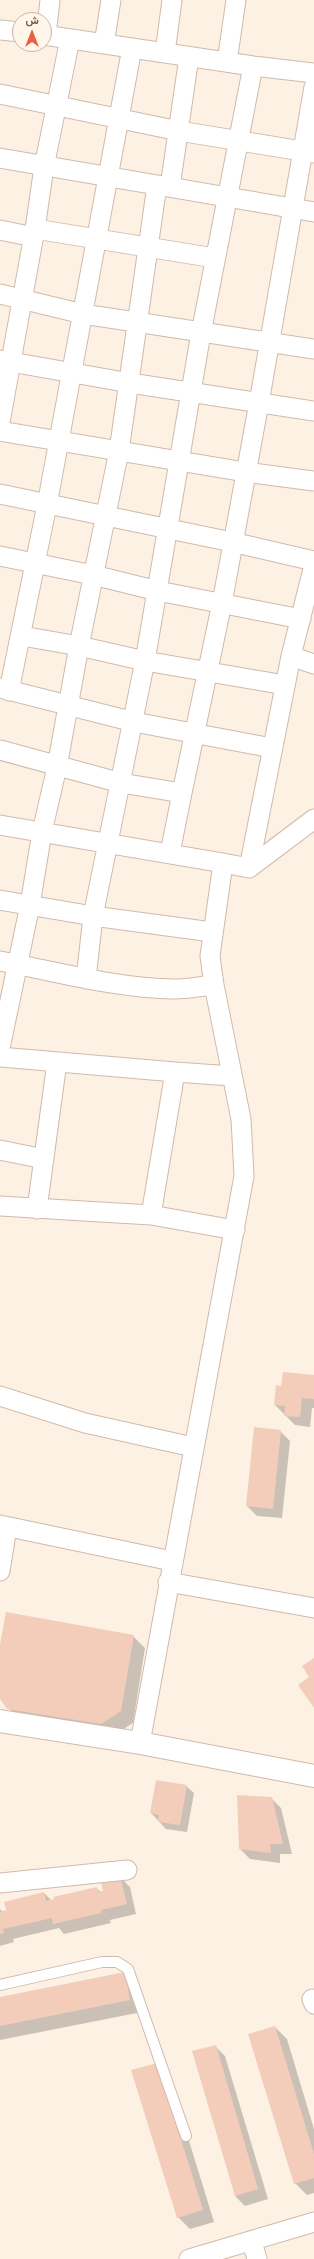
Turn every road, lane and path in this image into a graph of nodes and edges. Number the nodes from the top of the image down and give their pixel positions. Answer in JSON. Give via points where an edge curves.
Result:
{"nodes":[{"id":1,"x":50,"y":0,"type":"edge"},
{"id":2,"x":111,"y":0,"type":"edge"},
{"id":3,"x":172,"y":0,"type":"edge"},
{"id":4,"x":236,"y":0,"type":"edge"},
{"id":5,"x":48,"y":12,"type":"edge"},
{"id":6,"x":0,"y":30,"type":"edge"},
{"id":7,"x":12,"y":31,"type":"edge"},
{"id":8,"x":52,"y":36,"type":"edge"},
{"id":9,"x":70,"y":39,"type":"junction"},
{"id":10,"x":104,"y":44,"type":"junction"},
{"id":11,"x":132,"y":48,"type":"junction"},
{"id":12,"x":165,"y":53,"type":"junction"},
{"id":13,"x":189,"y":57,"type":"junction"},
{"id":14,"x":226,"y":62,"type":"junction"},
{"id":15,"x":254,"y":66,"type":"junction"},
{"id":16,"x":314,"y":73,"type":"edge"},
{"id":17,"x":314,"y":87,"type":"edge"},
{"id":18,"x":0,"y":94,"type":"edge"},
{"id":19,"x":56,"y":105,"type":"junction"},
{"id":20,"x":119,"y":119,"type":"junction"},
{"id":21,"x":179,"y":131,"type":"junction"},
{"id":22,"x":238,"y":141,"type":"junction"},
{"id":23,"x":309,"y":152,"type":"edge"},
{"id":24,"x":0,"y":158,"type":"edge"},
{"id":25,"x":44,"y":167,"type":"junction"},
{"id":26,"x":107,"y":175,"type":"junction"},
{"id":27,"x":163,"y":186,"type":"junction"},
{"id":28,"x":227,"y":195,"type":"junction"},
{"id":29,"x":292,"y":207,"type":"junction"},
{"id":30,"x":314,"y":212,"type":"edge"},
{"id":31,"x":0,"y":230,"type":"edge"},
{"id":32,"x":35,"y":233,"type":"junction"},
{"id":33,"x":95,"y":239,"type":"junction"},
{"id":34,"x":149,"y":248,"type":"junction"},
{"id":35,"x":215,"y":258,"type":"junction"},
{"id":36,"x":0,"y":294,"type":"edge"},
{"id":37,"x":22,"y":298,"type":"junction"},
{"id":38,"x":83,"y":314,"type":"junction"},
{"id":39,"x":137,"y":323,"type":"junction"},
{"id":40,"x":201,"y":333,"type":"junction"},
{"id":41,"x":270,"y":342,"type":"junction"},
{"id":42,"x":314,"y":349,"type":"edge"},
{"id":43,"x":5,"y":361,"type":"edge"},
{"id":44,"x":72,"y":372,"type":"junction"},
{"id":45,"x":130,"y":383,"type":"junction"},
{"id":46,"x":192,"y":392,"type":"junction"},
{"id":47,"x":259,"y":403,"type":"junction"},
{"id":48,"x":314,"y":411,"type":"edge"},
{"id":49,"x":0,"y":422,"type":"edge"},
{"id":50,"x":0,"y":431,"type":"edge"},
{"id":51,"x":58,"y":441,"type":"junction"},
{"id":52,"x":119,"y":451,"type":"junction"},
{"id":53,"x":178,"y":460,"type":"junction"},
{"id":54,"x":246,"y":472,"type":"junction"},
{"id":55,"x":314,"y":482,"type":"edge"},
{"id":56,"x":0,"y":494,"type":"edge"},
{"id":57,"x":47,"y":505,"type":"junction"},
{"id":58,"x":105,"y":516,"type":"junction"},
{"id":59,"x":168,"y":529,"type":"junction"},
{"id":60,"x":232,"y":542,"type":"junction"},
{"id":61,"x":0,"y":556,"type":"edge"},
{"id":62,"x":314,"y":561,"type":"edge"},
{"id":63,"x":36,"y":564,"type":"junction"},
{"id":64,"x":314,"y":565,"type":"edge"},
{"id":65,"x":93,"y":575,"type":"junction"},
{"id":66,"x":158,"y":591,"type":"junction"},
{"id":67,"x":310,"y":597,"type":"edge"},
{"id":68,"x":222,"y":603,"type":"junction"},
{"id":69,"x":301,"y":619,"type":"junction"},
{"id":70,"x":22,"y":636,"type":"junction"},
{"id":71,"x":79,"y":646,"type":"junction"},
{"id":72,"x":291,"y":656,"type":"junction"},
{"id":73,"x":145,"y":661,"type":"junction"},
{"id":74,"x":314,"y":664,"type":"edge"},
{"id":75,"x":207,"y":672,"type":"junction"},
{"id":76,"x":285,"y":685,"type":"junction"},
{"id":77,"x":5,"y":690,"type":"edge"},
{"id":78,"x":69,"y":705,"type":"junction"},
{"id":79,"x":134,"y":722,"type":"junction"},
{"id":80,"x":194,"y":735,"type":"junction"},
{"id":81,"x":272,"y":748,"type":"junction"},
{"id":82,"x":0,"y":750,"type":"edge"},
{"id":83,"x":57,"y":767,"type":"junction"},
{"id":84,"x":121,"y":782,"type":"junction"},
{"id":85,"x":182,"y":793,"type":"junction"},
{"id":86,"x":314,"y":819,"type":"edge"},
{"id":87,"x":0,"y":826,"type":"edge"},
{"id":88,"x":42,"y":832,"type":"junction"},
{"id":89,"x":108,"y":844,"type":"junction"},
{"id":90,"x":170,"y":853,"type":"junction"},
{"id":91,"x":223,"y":863,"type":"junction"},
{"id":92,"x":249,"y":868,"type":"junction"},
{"id":93,"x":0,"y":900,"type":"edge"},
{"id":94,"x":30,"y":905,"type":"junction"},
{"id":95,"x":93,"y":916,"type":"junction"},
{"id":96,"x":212,"y":932,"type":"junction"},
{"id":97,"x":9,"y":963,"type":"edge"},
{"id":98,"x":86,"y":979,"type":"junction"},
{"id":99,"x":214,"y":985,"type":"junction"},
{"id":100,"x":2,"y":1028,"type":"edge"},
{"id":101,"x":0,"y":1048,"type":"edge"},
{"id":102,"x":0,"y":1056,"type":"edge"},
{"id":103,"x":57,"y":1062,"type":"junction"},
{"id":104,"x":175,"y":1072,"type":"junction"},
{"id":105,"x":232,"y":1076,"type":"junction"},
{"id":106,"x":0,"y":1150,"type":"edge"},
{"id":107,"x":44,"y":1158,"type":"junction"},
{"id":108,"x":0,"y":1206,"type":"edge"},
{"id":109,"x":37,"y":1209,"type":"junction"},
{"id":110,"x":151,"y":1215,"type":"junction"},
{"id":111,"x":235,"y":1230,"type":"junction"},
{"id":112,"x":0,"y":1396,"type":"edge"},
{"id":113,"x":193,"y":1447,"type":"junction"},
{"id":114,"x":4,"y":1526,"type":"edge"},
{"id":115,"x":172,"y":1561,"type":"junction"},
{"id":116,"x":0,"y":1571,"type":"edge"},
{"id":117,"x":168,"y":1582,"type":"junction"},
{"id":118,"x":314,"y":1608,"type":"edge"},
{"id":119,"x":0,"y":1721,"type":"edge"},
{"id":120,"x":140,"y":1743,"type":"junction"},
{"id":121,"x":314,"y":1776,"type":"edge"},
{"id":122,"x":127,"y":1870,"type":"dead end"},
{"id":123,"x":0,"y":1882,"type":"edge"},
{"id":124,"x":0,"y":1985,"type":"edge"},
{"id":125,"x":186,"y":2136,"type":"dead end"},
{"id":126,"x":314,"y":2222,"type":"edge"},
{"id":127,"x":255,"y":2250,"type":"edge"},
{"id":128,"x":189,"y":2259,"type":"edge"}],
"edges":[{"from":1,"to":5,"type":"street"},
{"from":2,"to":10,"type":"street"},
{"from":3,"to":12,"type":"street"},
{"from":4,"to":14,"type":"street"},
{"from":6,"to":7,"type":"street"},
{"from":8,"to":9,"type":"street"},
{"from":9,"to":10,"type":"street"},
{"from":9,"to":19,"type":"street"},
{"from":10,"to":11,"type":"street"},
{"from":11,"to":12,"type":"street"},
{"from":11,"to":20,"type":"street"},
{"from":12,"to":13,"type":"street"},
{"from":13,"to":14,"type":"street"},
{"from":13,"to":21,"type":"street"},
{"from":14,"to":15,"type":"street"},
{"from":15,"to":16,"type":"street"},
{"from":15,"to":22,"type":"street"},
{"from":17,"to":23,"type":"street"},
{"from":18,"to":19,"type":"street"},
{"from":19,"to":20,"type":"street"},
{"from":19,"to":25,"type":"street"},
{"from":20,"to":21,"type":"street"},
{"from":20,"to":26,"type":"street"},
{"from":21,"to":22,"type":"street"},
{"from":21,"to":27,"type":"street"},
{"from":22,"to":23,"type":"street"},
{"from":22,"to":28,"type":"street"},
{"from":23,"to":29,"type":"street"},
{"from":24,"to":25,"type":"street"},
{"from":25,"to":26,"type":"street"},
{"from":25,"to":32,"type":"street"},
{"from":26,"to":27,"type":"street"},
{"from":26,"to":33,"type":"street"},
{"from":27,"to":28,"type":"street"},
{"from":27,"to":34,"type":"street"},
{"from":28,"to":29,"type":"street"},
{"from":28,"to":35,"type":"street"},
{"from":29,"to":30,"type":"street"},
{"from":29,"to":41,"type":"street"},
{"from":31,"to":32,"type":"street"},
{"from":32,"to":33,"type":"street"},
{"from":32,"to":37,"type":"street"},
{"from":33,"to":34,"type":"street"},
{"from":33,"to":38,"type":"street"},
{"from":34,"to":35,"type":"street"},
{"from":34,"to":39,"type":"street"},
{"from":35,"to":40,"type":"street"},
{"from":36,"to":37,"type":"street"},
{"from":37,"to":38,"type":"street"},
{"from":37,"to":43,"type":"street"},
{"from":38,"to":39,"type":"street"},
{"from":38,"to":44,"type":"street"},
{"from":39,"to":40,"type":"street"},
{"from":39,"to":45,"type":"street"},
{"from":40,"to":41,"type":"street"},
{"from":40,"to":46,"type":"street"},
{"from":41,"to":42,"type":"street"},
{"from":41,"to":47,"type":"street"},
{"from":43,"to":44,"type":"street"},
{"from":43,"to":49,"type":"street"},
{"from":44,"to":45,"type":"street"},
{"from":44,"to":51,"type":"street"},
{"from":45,"to":46,"type":"street"},
{"from":45,"to":52,"type":"street"},
{"from":46,"to":47,"type":"street"},
{"from":46,"to":53,"type":"street"},
{"from":47,"to":48,"type":"street"},
{"from":47,"to":54,"type":"street"},
{"from":50,"to":51,"type":"street"},
{"from":51,"to":52,"type":"street"},
{"from":51,"to":57,"type":"street"},
{"from":52,"to":53,"type":"street"},
{"from":52,"to":58,"type":"street"},
{"from":53,"to":54,"type":"street"},
{"from":53,"to":59,"type":"street"},
{"from":54,"to":55,"type":"street"},
{"from":54,"to":60,"type":"street"},
{"from":56,"to":57,"type":"street"},
{"from":57,"to":58,"type":"street"},
{"from":57,"to":63,"type":"street"},
{"from":58,"to":59,"type":"street"},
{"from":58,"to":65,"type":"street"},
{"from":59,"to":60,"type":"street"},
{"from":59,"to":66,"type":"street"},
{"from":60,"to":62,"type":"street"},
{"from":60,"to":68,"type":"street"},
{"from":61,"to":63,"type":"street"},
{"from":63,"to":65,"type":"street"},
{"from":63,"to":70,"type":"street"},
{"from":64,"to":67,"type":"street"},
{"from":65,"to":66,"type":"street"},
{"from":65,"to":71,"type":"street"},
{"from":66,"to":68,"type":"street"},
{"from":66,"to":73,"type":"street"},
{"from":67,"to":69,"type":"street"},
{"from":68,"to":69,"type":"street"},
{"from":68,"to":75,"type":"street"},
{"from":69,"to":72,"type":"street"},
{"from":70,"to":71,"type":"street"},
{"from":70,"to":77,"type":"street"},
{"from":71,"to":73,"type":"street"},
{"from":71,"to":78,"type":"street"},
{"from":72,"to":74,"type":"street"},
{"from":72,"to":76,"type":"street"},
{"from":73,"to":75,"type":"street"},
{"from":73,"to":79,"type":"street"},
{"from":75,"to":76,"type":"street"},
{"from":75,"to":80,"type":"street"},
{"from":76,"to":81,"type":"street"},
{"from":77,"to":78,"type":"street"},
{"from":78,"to":79,"type":"street"},
{"from":78,"to":83,"type":"street"},
{"from":79,"to":80,"type":"street"},
{"from":79,"to":84,"type":"street"},
{"from":80,"to":81,"type":"street"},
{"from":80,"to":85,"type":"street"},
{"from":81,"to":92,"type":"street"},
{"from":82,"to":83,"type":"street"},
{"from":83,"to":84,"type":"street"},
{"from":83,"to":88,"type":"street"},
{"from":84,"to":85,"type":"street"},
{"from":84,"to":89,"type":"street"},
{"from":85,"to":90,"type":"street"},
{"from":86,"to":92,"type":"street"},
{"from":87,"to":88,"type":"street"},
{"from":88,"to":89,"type":"street"},
{"from":88,"to":94,"type":"street"},
{"from":89,"to":90,"type":"street"},
{"from":89,"to":95,"type":"street"},
{"from":90,"to":91,"type":"street"},
{"from":91,"to":92,"type":"street"},
{"from":91,"to":96,"type":"street"},
{"from":93,"to":94,"type":"street"},
{"from":94,"to":95,"type":"street"},
{"from":94,"to":97,"type":"street"},
{"from":95,"to":96,"type":"street"},
{"from":95,"to":98,"type":"street"},
{"from":96,"to":99,"type":"street","via":[[210,956]]},
{"from":97,"to":98,"type":"street"},
{"from":97,"to":100,"type":"street"},
{"from":98,"to":99,"type":"street","via":[[152,988],[176,989]]},
{"from":99,"to":105,"type":"street"},
{"from":100,"to":101,"type":"street"},
{"from":102,"to":103,"type":"street"},
{"from":103,"to":104,"type":"street"},
{"from":103,"to":107,"type":"street"},
{"from":104,"to":105,"type":"street"},
{"from":104,"to":110,"type":"street"},
{"from":105,"to":111,"type":"street","via":[[241,1119],[244,1176]]},
{"from":106,"to":107,"type":"street"},
{"from":107,"to":109,"type":"street"},
{"from":108,"to":109,"type":"street"},
{"from":109,"to":110,"type":"street"},
{"from":110,"to":111,"type":"street"},
{"from":111,"to":113,"type":"street"},
{"from":112,"to":113,"type":"street","via":[[85,1423]]},
{"from":113,"to":115,"type":"street"},
{"from":114,"to":115,"type":"street"},
{"from":114,"to":116,"type":"street"},
{"from":115,"to":117,"type":"street"},
{"from":117,"to":118,"type":"street"},
{"from":117,"to":120,"type":"street"},
{"from":119,"to":120,"type":"street"},
{"from":120,"to":121,"type":"street"},
{"from":122,"to":123,"type":"street"},
{"from":124,"to":125,"type":"lane","via":[[102,1962],[117,1962],[128,1969]]},
{"from":126,"to":127,"type":"street"},
{"from":127,"to":128,"type":"street"}]}
